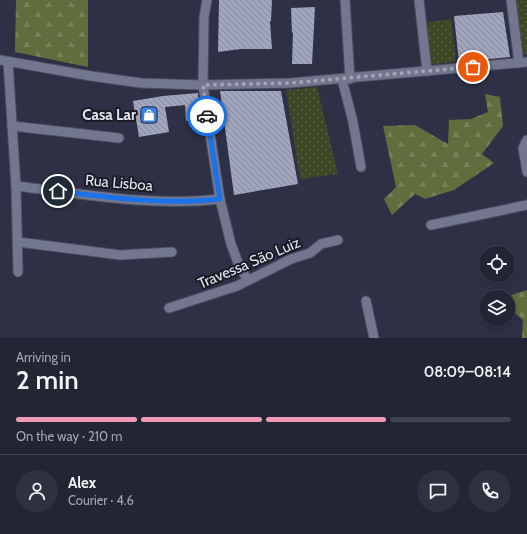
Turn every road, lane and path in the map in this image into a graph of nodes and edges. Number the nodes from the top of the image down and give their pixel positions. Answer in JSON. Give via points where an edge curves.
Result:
{"nodes":[{"id":1,"x":207,"y":0,"type":"edge"},
{"id":2,"x":345,"y":0,"type":"edge"},
{"id":3,"x":419,"y":0,"type":"edge"},
{"id":4,"x":511,"y":0,"type":"edge"},
{"id":5,"x":4,"y":61,"type":"edge"},
{"id":6,"x":523,"y":62,"type":"edge"},
{"id":7,"x":426,"y":71,"type":"junction"},
{"id":8,"x":346,"y":79,"type":"junction"},
{"id":9,"x":203,"y":85,"type":"junction"},
{"id":10,"x":12,"y":126,"type":"junction"},
{"id":11,"x":119,"y":138,"type":"dead end"},
{"id":12,"x":526,"y":141,"type":"edge"},
{"id":13,"x":360,"y":167,"type":"dead end"},
{"id":14,"x":527,"y":172,"type":"edge"},
{"id":15,"x":16,"y":186,"type":"junction"},
{"id":16,"x":220,"y":199,"type":"junction"},
{"id":17,"x":527,"y":205,"type":"edge"},
{"id":18,"x":431,"y":225,"type":"dead end"},
{"id":19,"x":338,"y":240,"type":"dead end"},
{"id":20,"x":18,"y":242,"type":"junction"},
{"id":21,"x":172,"y":252,"type":"dead end"},
{"id":22,"x":18,"y":272,"type":"dead end"},
{"id":23,"x":248,"y":280,"type":"junction"},
{"id":24,"x":366,"y":302,"type":"dead end"},
{"id":25,"x":169,"y":308,"type":"dead end"},
{"id":26,"x":374,"y":338,"type":"edge"}],
"edges":[{"from":1,"to":9,"type":"street","via":[[204,17]]},
{"from":2,"to":8,"type":"street"},
{"from":3,"to":7,"type":"street"},
{"from":4,"to":6,"type":"street"},
{"from":5,"to":9,"type":"street","via":[[141,83]]},
{"from":5,"to":10,"type":"street"},
{"from":6,"to":7,"type":"street"},
{"from":7,"to":8,"type":"street"},
{"from":8,"to":9,"type":"street"},
{"from":8,"to":13,"type":"street"},
{"from":9,"to":16,"type":"street"},
{"from":10,"to":11,"type":"street"},
{"from":10,"to":15,"type":"street"},
{"from":12,"to":14,"type":"street","via":[[523,148]]},
{"from":15,"to":16,"type":"street","name":"Rua Lisboa","via":[[113,198],[199,201]]},
{"from":15,"to":20,"type":"street"},
{"from":16,"to":23,"type":"street","via":[[236,257]]},
{"from":17,"to":18,"type":"street"},
{"from":19,"to":23,"type":"street","name":"Travessa São Luiz","via":[[321,244],[310,253],[291,259]]},
{"from":20,"to":21,"type":"street","via":[[120,255]]},
{"from":20,"to":22,"type":"street"},
{"from":23,"to":25,"type":"street","name":"Travessa São Luiz","via":[[215,294]]},
{"from":24,"to":26,"type":"street"}]}
